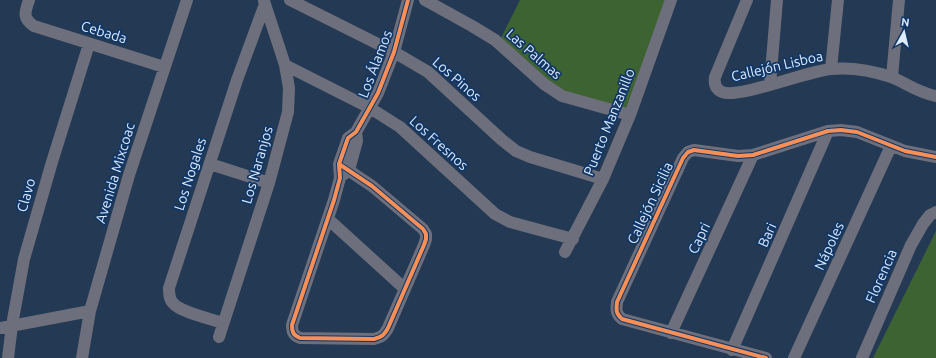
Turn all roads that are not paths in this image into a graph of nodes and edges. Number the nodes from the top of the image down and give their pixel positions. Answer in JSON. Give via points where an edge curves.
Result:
{"nodes":[{"id":1,"x":30,"y":0,"type":"edge"},
{"id":2,"x":187,"y":0,"type":"edge"},
{"id":3,"x":290,"y":0,"type":"edge"},
{"id":4,"x":408,"y":0,"type":"edge"},
{"id":5,"x":425,"y":0,"type":"edge"},
{"id":6,"x":672,"y":0,"type":"edge"},
{"id":7,"x":747,"y":0,"type":"edge"},
{"id":8,"x":777,"y":0,"type":"edge"},
{"id":9,"x":838,"y":0,"type":"edge"},
{"id":10,"x":899,"y":0,"type":"edge"},
{"id":11,"x":264,"y":2,"type":"edge"},
{"id":12,"x":89,"y":44,"type":"junction"},
{"id":13,"x":394,"y":52,"type":"junction"},
{"id":14,"x":285,"y":65,"type":"junction"},
{"id":15,"x":164,"y":67,"type":"junction"},
{"id":16,"x":831,"y":69,"type":"junction"},
{"id":17,"x":892,"y":77,"type":"junction"},
{"id":18,"x":770,"y":84,"type":"junction"},
{"id":19,"x":936,"y":96,"type":"edge"},
{"id":20,"x":370,"y":108,"type":"junction"},
{"id":21,"x":630,"y":115,"type":"junction"},
{"id":22,"x":828,"y":131,"type":"junction"},
{"id":23,"x":891,"y":146,"type":"junction"},
{"id":24,"x":753,"y":155,"type":"junction"},
{"id":25,"x":936,"y":157,"type":"edge"},
{"id":26,"x":210,"y":164,"type":"junction"},
{"id":27,"x":343,"y":171,"type":"junction"},
{"id":28,"x":603,"y":179,"type":"junction"},
{"id":29,"x":269,"y":183,"type":"junction"},
{"id":30,"x":936,"y":212,"type":"edge"},
{"id":31,"x":328,"y":219,"type":"junction"},
{"id":32,"x":573,"y":239,"type":"junction"},
{"id":33,"x":566,"y":252,"type":"dead end"},
{"id":34,"x":404,"y":289,"type":"junction"},
{"id":35,"x":90,"y":311,"type":"junction"},
{"id":36,"x":223,"y":323,"type":"junction"},
{"id":37,"x":6,"y":326,"type":"edge"},
{"id":38,"x":671,"y":333,"type":"junction"},
{"id":39,"x":219,"y":337,"type":"dead end"},
{"id":40,"x":732,"y":350,"type":"junction"},
{"id":41,"x":8,"y":358,"type":"edge"},
{"id":42,"x":82,"y":358,"type":"edge"},
{"id":43,"x":766,"y":358,"type":"edge"},
{"id":44,"x":794,"y":358,"type":"edge"},
{"id":45,"x":862,"y":358,"type":"edge"}],
"edges":[{"from":1,"to":12,"type":"street","name":"Cebada","via":[[26,17],[28,22]]},
{"from":2,"to":15,"type":"street","name":"Avenida Mixcoac"},
{"from":3,"to":13,"type":"street","name":"Los Pinos"},
{"from":4,"to":13,"type":"street","name":"Los Álamos"},
{"from":5,"to":21,"type":"street","name":"Las Palmas","via":[[495,40],[544,84],[562,96]]},
{"from":6,"to":21,"type":"street","name":"Puerto Manzanillo"},
{"from":7,"to":18,"type":"street","name":"Callejón Lisboa","via":[[714,82],[721,92],[728,93]]},
{"from":8,"to":18,"type":"street"},
{"from":9,"to":16,"type":"street"},
{"from":10,"to":17,"type":"street"},
{"from":11,"to":14,"type":"street","name":"Los Naranjos"},
{"from":11,"to":26,"type":"street","name":"Los Nogales"},
{"from":12,"to":15,"type":"street","name":"Cebada"},
{"from":12,"to":37,"type":"street","name":"Clavo","via":[[52,162]]},
{"from":13,"to":20,"type":"street","name":"Los Álamos"},
{"from":13,"to":28,"type":"street","name":"Los Pinos","via":[[428,72],[516,151]]},
{"from":14,"to":20,"type":"street","name":"Los Fresnos"},
{"from":14,"to":29,"type":"street","name":"Los Naranjos","via":[[288,112]]},
{"from":15,"to":35,"type":"street","name":"Avenida Mixcoac","via":[[129,175]]},
{"from":16,"to":17,"type":"street","name":"Callejón Lisboa","via":[[867,71]]},
{"from":16,"to":18,"type":"street","name":"Callejón Lisboa"},
{"from":17,"to":19,"type":"street","name":"Callejón Lisboa","via":[[912,88]]},
{"from":20,"to":27,"type":"street","name":"Los Álamos","via":[[356,132],[357,142]]},
{"from":20,"to":32,"type":"street","name":"Los Fresnos","via":[[400,127],[495,214],[510,222]]},
{"from":21,"to":28,"type":"street","name":"Puerto Manzanillo"},
{"from":22,"to":23,"type":"street","name":"Callejón Sicilia","via":[[857,132]]},
{"from":22,"to":24,"type":"street","name":"Callejón Sicilia"},
{"from":22,"to":40,"type":"street","name":"Bari"},
{"from":23,"to":25,"type":"street","name":"Callejón Sicilia"},
{"from":23,"to":44,"type":"street","name":"Nápoles"},
{"from":24,"to":38,"type":"street","name":"Capri"},
{"from":24,"to":38,"type":"street","name":"Callejón Sicilia","via":[[738,156],[694,150],[683,158],[617,302],[616,310],[622,319]]},
{"from":26,"to":29,"type":"street"},
{"from":26,"to":36,"type":"street","name":"Los Nogales","via":[[169,288],[169,297],[180,309]]},
{"from":27,"to":31,"type":"street"},
{"from":27,"to":34,"type":"street","via":[[372,186],[426,234],[424,245]]},
{"from":28,"to":32,"type":"street","name":"Puerto Manzanillo"},
{"from":29,"to":36,"type":"street","name":"Los Naranjos"},
{"from":30,"to":45,"type":"street","name":"Florencia","via":[[930,214],[911,245]]},
{"from":31,"to":34,"type":"street"},
{"from":31,"to":34,"type":"street","via":[[292,325],[295,335],[312,339],[380,337],[388,328]]},
{"from":32,"to":33,"type":"street","name":"Puerto Manzanillo"},
{"from":35,"to":37,"type":"street"},
{"from":35,"to":42,"type":"street","name":"Avenida Mixcoac"},
{"from":36,"to":39,"type":"street","name":"Los Naranjos"},
{"from":37,"to":41,"type":"street","name":"Clavo"},
{"from":38,"to":40,"type":"street","name":"Callejón Sicilia"},
{"from":40,"to":43,"type":"street","name":"Callejón Sicilia"}]}
